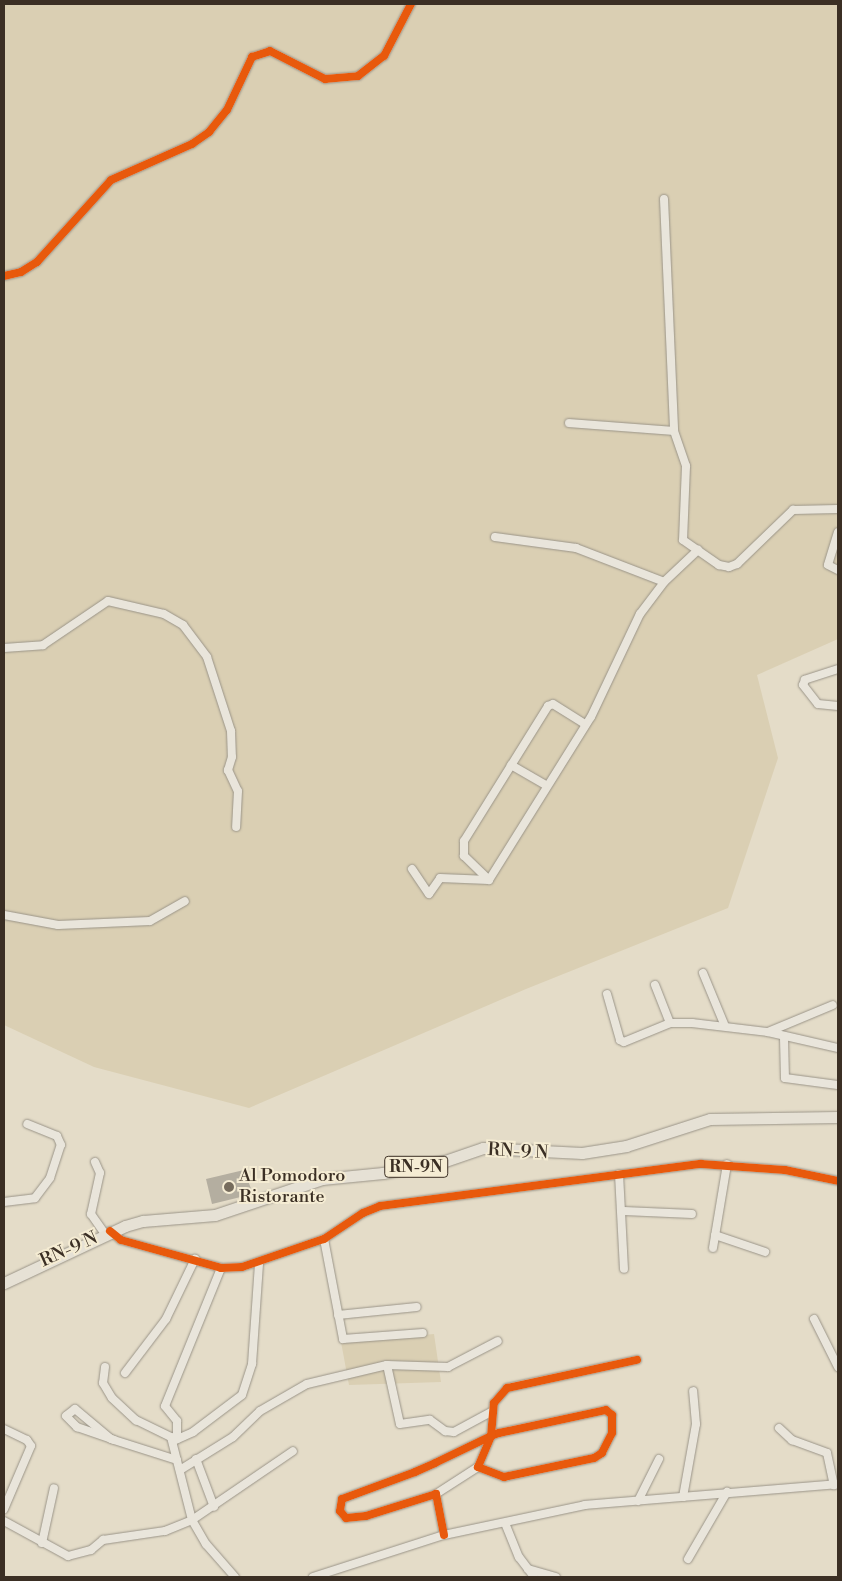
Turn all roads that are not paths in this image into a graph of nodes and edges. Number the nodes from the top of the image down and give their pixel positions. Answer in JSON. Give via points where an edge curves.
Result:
{"nodes":[{"id":1,"x":411,"y":4,"type":"edge"},
{"id":2,"x":664,"y":199,"type":"dead end"},
{"id":3,"x":4,"y":276,"type":"edge"},
{"id":4,"x":569,"y":423,"type":"dead end"},
{"id":5,"x":674,"y":431,"type":"junction"},
{"id":6,"x":838,"y":510,"type":"edge"},
{"id":7,"x":838,"y":532,"type":"edge"},
{"id":8,"x":495,"y":537,"type":"dead end"},
{"id":9,"x":698,"y":550,"type":"junction"},
{"id":10,"x":838,"y":570,"type":"edge"},
{"id":11,"x":664,"y":582,"type":"junction"},
{"id":12,"x":4,"y":648,"type":"edge"},
{"id":13,"x":838,"y":669,"type":"edge"},
{"id":14,"x":838,"y":706,"type":"edge"},
{"id":15,"x":584,"y":723,"type":"junction"},
{"id":16,"x":511,"y":765,"type":"junction"},
{"id":17,"x":545,"y":785,"type":"junction"},
{"id":18,"x":236,"y":826,"type":"dead end"},
{"id":19,"x":412,"y":869,"type":"dead end"},
{"id":20,"x":489,"y":880,"type":"junction"},
{"id":21,"x":185,"y":901,"type":"dead end"},
{"id":22,"x":4,"y":915,"type":"edge"},
{"id":23,"x":703,"y":973,"type":"dead end"},
{"id":24,"x":655,"y":985,"type":"dead end"},
{"id":25,"x":607,"y":994,"type":"dead end"},
{"id":26,"x":833,"y":1005,"type":"dead end"},
{"id":27,"x":670,"y":1023,"type":"junction"},
{"id":28,"x":725,"y":1026,"type":"junction"},
{"id":29,"x":768,"y":1032,"type":"junction"},
{"id":30,"x":784,"y":1038,"type":"junction"},
{"id":31,"x":838,"y":1048,"type":"edge"},
{"id":32,"x":838,"y":1085,"type":"edge"},
{"id":33,"x":838,"y":1117,"type":"edge"},
{"id":34,"x":27,"y":1124,"type":"dead end"},
{"id":35,"x":95,"y":1162,"type":"dead end"},
{"id":36,"x":727,"y":1164,"type":"junction"},
{"id":37,"x":619,"y":1174,"type":"junction"},
{"id":38,"x":838,"y":1181,"type":"edge"},
{"id":39,"x":4,"y":1202,"type":"edge"},
{"id":40,"x":624,"y":1211,"type":"junction"},
{"id":41,"x":692,"y":1214,"type":"dead end"},
{"id":42,"x":108,"y":1233,"type":"junction"},
{"id":43,"x":715,"y":1235,"type":"junction"},
{"id":44,"x":324,"y":1239,"type":"junction"},
{"id":45,"x":713,"y":1248,"type":"dead end"},
{"id":46,"x":765,"y":1252,"type":"dead end"},
{"id":47,"x":195,"y":1259,"type":"junction"},
{"id":48,"x":258,"y":1263,"type":"junction"},
{"id":49,"x":221,"y":1268,"type":"junction"},
{"id":50,"x":624,"y":1268,"type":"dead end"},
{"id":51,"x":5,"y":1284,"type":"edge"},
{"id":52,"x":417,"y":1307,"type":"dead end"},
{"id":53,"x":338,"y":1315,"type":"junction"},
{"id":54,"x":814,"y":1319,"type":"dead end"},
{"id":55,"x":423,"y":1333,"type":"dead end"},
{"id":56,"x":498,"y":1341,"type":"dead end"},
{"id":57,"x":637,"y":1360,"type":"dead end"},
{"id":58,"x":387,"y":1366,"type":"junction"},
{"id":59,"x":105,"y":1367,"type":"dead end"},
{"id":60,"x":838,"y":1367,"type":"edge"},
{"id":61,"x":125,"y":1373,"type":"dead end"},
{"id":62,"x":693,"y":1391,"type":"dead end"},
{"id":63,"x":492,"y":1412,"type":"junction"},
{"id":64,"x":4,"y":1428,"type":"edge"},
{"id":65,"x":779,"y":1428,"type":"dead end"},
{"id":66,"x":491,"y":1436,"type":"junction"},
{"id":67,"x":111,"y":1439,"type":"junction"},
{"id":68,"x":175,"y":1440,"type":"junction"},
{"id":69,"x":293,"y":1451,"type":"dead end"},
{"id":70,"x":659,"y":1459,"type":"dead end"},
{"id":71,"x":177,"y":1460,"type":"junction"},
{"id":72,"x":196,"y":1460,"type":"junction"},
{"id":73,"x":478,"y":1467,"type":"junction"},
{"id":74,"x":180,"y":1470,"type":"junction"},
{"id":75,"x":836,"y":1485,"type":"edge"},
{"id":76,"x":54,"y":1488,"type":"dead end"},
{"id":77,"x":727,"y":1492,"type":"junction"},
{"id":78,"x":436,"y":1494,"type":"junction"},
{"id":79,"x":683,"y":1497,"type":"junction"},
{"id":80,"x":638,"y":1501,"type":"junction"},
{"id":81,"x":214,"y":1507,"type":"junction"},
{"id":82,"x":4,"y":1509,"type":"edge"},
{"id":83,"x":192,"y":1520,"type":"junction"},
{"id":84,"x":4,"y":1521,"type":"edge"},
{"id":85,"x":505,"y":1523,"type":"junction"},
{"id":86,"x":444,"y":1535,"type":"junction"},
{"id":87,"x":42,"y":1543,"type":"junction"},
{"id":88,"x":688,"y":1559,"type":"dead end"},
{"id":89,"x":528,"y":1570,"type":"junction"},
{"id":90,"x":236,"y":1577,"type":"edge"},
{"id":91,"x":312,"y":1577,"type":"edge"},
{"id":92,"x":534,"y":1577,"type":"edge"},
{"id":93,"x":556,"y":1577,"type":"edge"}],
"edges":[{"from":1,"to":3,"type":"street","via":[[384,56],[358,76],[325,79],[270,51],[252,57],[227,110],[209,132],[192,144],[111,180],[38,262],[21,272]]},
{"from":2,"to":5,"type":"street"},
{"from":4,"to":5,"type":"street"},
{"from":5,"to":9,"type":"street","via":[[686,466],[683,540]]},
{"from":6,"to":9,"type":"street","via":[[793,510],[737,564],[729,567]]},
{"from":7,"to":10,"type":"street","via":[[828,564]]},
{"from":8,"to":11,"type":"street","via":[[576,548]]},
{"from":9,"to":11,"type":"street"},
{"from":11,"to":15,"type":"street","via":[[640,614],[591,716]]},
{"from":12,"to":18,"type":"street","via":[[43,645],[108,601],[164,614],[183,625],[208,657],[231,731],[232,757],[228,770],[238,791]]},
{"from":13,"to":14,"type":"street","via":[[805,680],[803,685],[818,704]]},
{"from":15,"to":16,"type":"street","via":[[550,704]]},
{"from":15,"to":17,"type":"street"},
{"from":16,"to":17,"type":"street"},
{"from":16,"to":20,"type":"street","via":[[461,846],[464,856]]},
{"from":17,"to":20,"type":"street"},
{"from":19,"to":20,"type":"street","via":[[429,894],[440,878]]},
{"from":21,"to":22,"type":"street","via":[[150,921],[58,925]]},
{"from":23,"to":28,"type":"street"},
{"from":24,"to":27,"type":"street"},
{"from":25,"to":27,"type":"street","via":[[620,1040],[624,1042]]},
{"from":26,"to":29,"type":"street"},
{"from":27,"to":28,"type":"street"},
{"from":28,"to":29,"type":"street"},
{"from":29,"to":30,"type":"street"},
{"from":30,"to":31,"type":"street"},
{"from":30,"to":32,"type":"street","via":[[785,1078]]},
{"from":33,"to":42,"type":"main road","name":"RN-9 N","number":"RN-9N","via":[[710,1119],[626,1146],[582,1154],[483,1148],[445,1161],[384,1173],[322,1179],[215,1215],[142,1220]]},
{"from":34,"to":39,"type":"street","via":[[57,1136],[61,1145],[50,1178],[35,1198]]},
{"from":35,"to":42,"type":"street","via":[[100,1173],[91,1214]]},
{"from":36,"to":37,"type":"street"},
{"from":36,"to":38,"type":"street"},
{"from":36,"to":43,"type":"street"},
{"from":37,"to":40,"type":"street"},
{"from":37,"to":44,"type":"street","via":[[380,1206],[363,1213]]},
{"from":40,"to":41,"type":"street"},
{"from":40,"to":50,"type":"street"},
{"from":42,"to":47,"type":"street","via":[[121,1240]]},
{"from":42,"to":51,"type":"main road","name":"RN-9 N","number":"RN-9N"},
{"from":43,"to":45,"type":"street"},
{"from":43,"to":46,"type":"street"},
{"from":44,"to":48,"type":"street"},
{"from":44,"to":53,"type":"street"},
{"from":47,"to":49,"type":"street"},
{"from":47,"to":61,"type":"street","via":[[166,1319]]},
{"from":48,"to":49,"type":"street"},
{"from":48,"to":68,"type":"street","via":[[252,1364],[242,1395],[193,1432]]},
{"from":49,"to":68,"type":"street","via":[[165,1406],[177,1421]]},
{"from":52,"to":53,"type":"street"},
{"from":53,"to":55,"type":"street","via":[[344,1340]]},
{"from":54,"to":60,"type":"street"},
{"from":56,"to":58,"type":"street","via":[[448,1367]]},
{"from":57,"to":63,"type":"street","via":[[507,1388]]},
{"from":58,"to":63,"type":"street","via":[[400,1424],[430,1420],[445,1431],[454,1432]]},
{"from":58,"to":72,"type":"street","via":[[303,1386],[260,1412],[232,1437]]},
{"from":59,"to":68,"type":"street","via":[[104,1383],[112,1398],[136,1420]]},
{"from":62,"to":79,"type":"street","via":[[696,1424]]},
{"from":63,"to":66,"type":"street"},
{"from":64,"to":82,"type":"street","via":[[27,1440],[31,1446]]},
{"from":65,"to":75,"type":"street","via":[[792,1440],[827,1453]]},
{"from":66,"to":73,"type":"street"},
{"from":66,"to":73,"type":"street","via":[[599,1411],[612,1414],[612,1433],[602,1453],[594,1458],[504,1476]]},
{"from":66,"to":78,"type":"street","via":[[415,1472],[350,1494],[342,1499],[340,1511],[346,1518],[366,1516]]},
{"from":67,"to":67,"type":"street","via":[[74,1409],[66,1416],[77,1427]]},
{"from":67,"to":71,"type":"street"},
{"from":68,"to":71,"type":"street"},
{"from":69,"to":81,"type":"street"},
{"from":70,"to":80,"type":"street"},
{"from":71,"to":74,"type":"street"},
{"from":72,"to":74,"type":"street"},
{"from":72,"to":81,"type":"street"},
{"from":73,"to":78,"type":"street"},
{"from":74,"to":83,"type":"street"},
{"from":75,"to":77,"type":"street"},
{"from":76,"to":87,"type":"street"},
{"from":77,"to":79,"type":"street"},
{"from":77,"to":88,"type":"street"},
{"from":78,"to":86,"type":"street"},
{"from":79,"to":80,"type":"street"},
{"from":80,"to":85,"type":"street","via":[[585,1505]]},
{"from":81,"to":83,"type":"street"},
{"from":83,"to":87,"type":"street","via":[[165,1531],[111,1538],[91,1550],[68,1556]]},
{"from":83,"to":90,"type":"street","via":[[206,1544]]},
{"from":84,"to":87,"type":"street"},
{"from":85,"to":86,"type":"street"},
{"from":85,"to":89,"type":"street"},
{"from":86,"to":91,"type":"street"},
{"from":89,"to":92,"type":"street"},
{"from":89,"to":93,"type":"street"}]}
